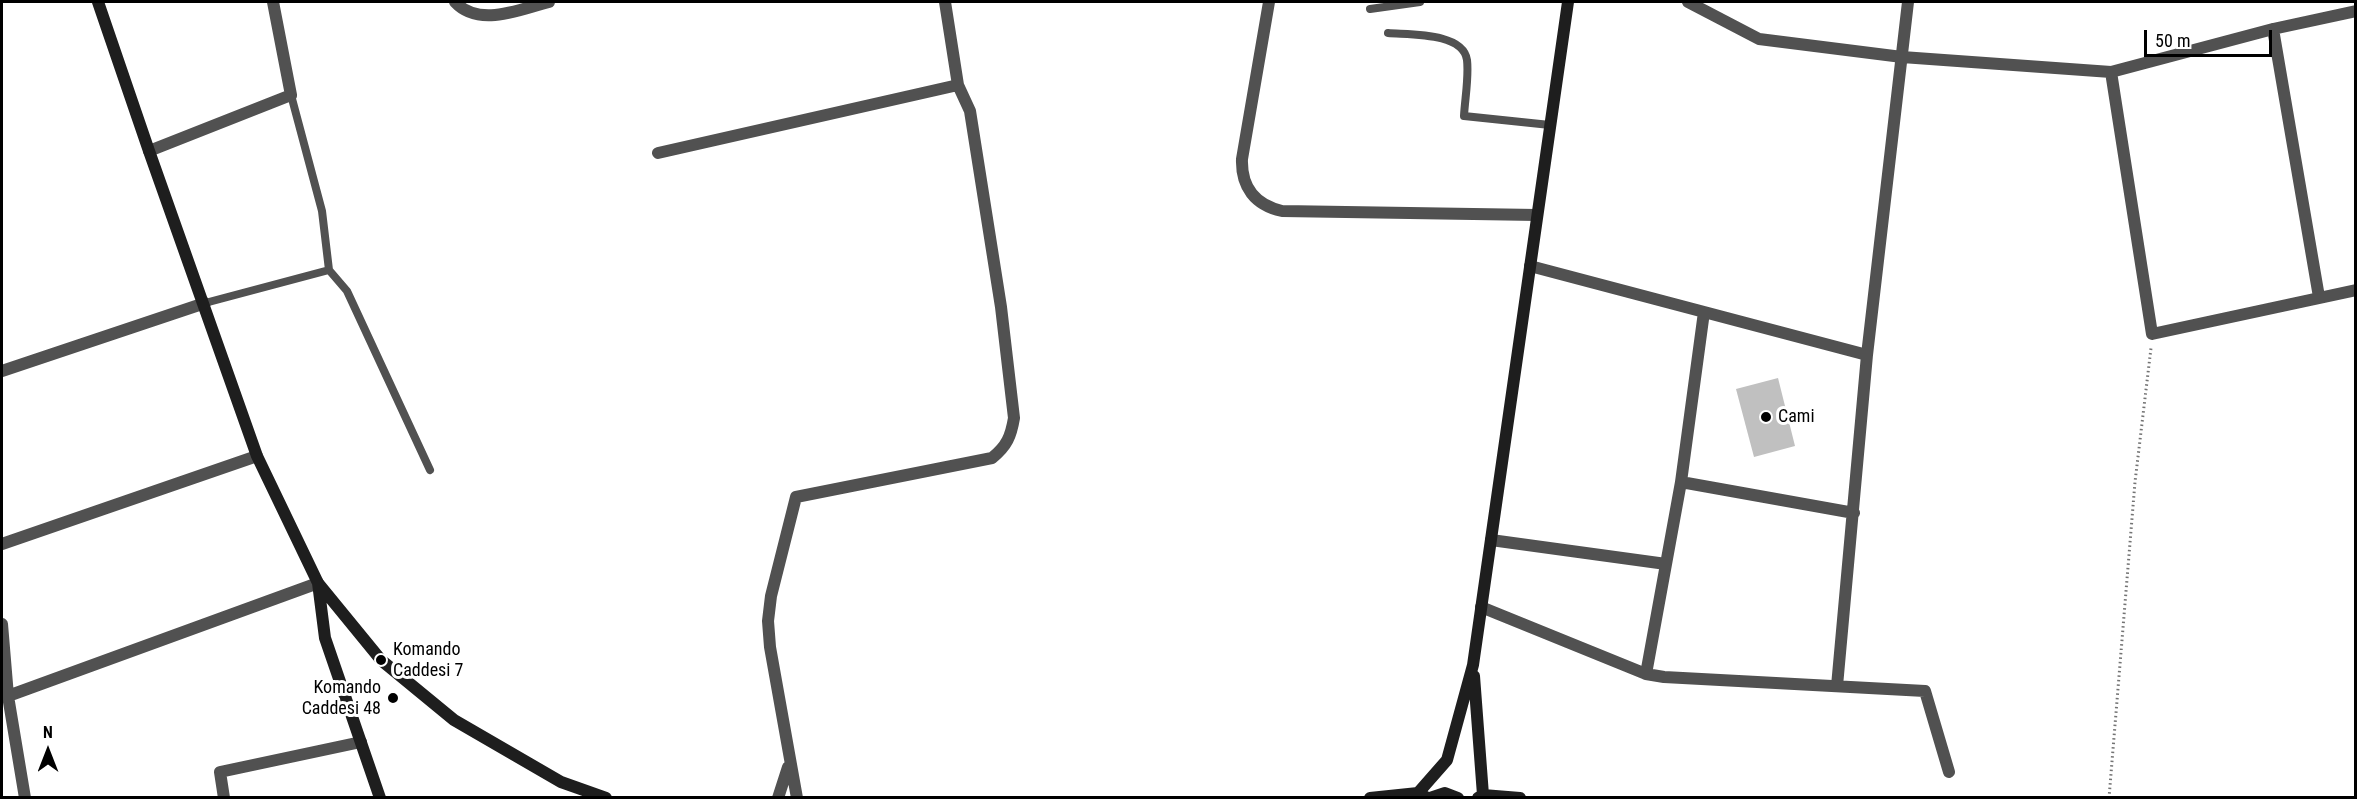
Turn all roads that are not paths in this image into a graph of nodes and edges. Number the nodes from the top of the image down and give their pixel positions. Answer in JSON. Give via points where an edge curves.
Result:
{"nodes":[{"id":1,"x":98,"y":2,"type":"edge"},
{"id":2,"x":273,"y":2,"type":"edge"},
{"id":3,"x":455,"y":2,"type":"edge"},
{"id":4,"x":549,"y":2,"type":"edge"},
{"id":5,"x":945,"y":2,"type":"edge"},
{"id":6,"x":1269,"y":2,"type":"edge"},
{"id":7,"x":1420,"y":2,"type":"edge"},
{"id":8,"x":1568,"y":2,"type":"edge"},
{"id":9,"x":1688,"y":2,"type":"edge"},
{"id":10,"x":1908,"y":2,"type":"edge"},
{"id":11,"x":1370,"y":9,"type":"dead end"},
{"id":12,"x":2355,"y":10,"type":"edge"},
{"id":13,"x":2273,"y":29,"type":"junction"},
{"id":14,"x":1388,"y":33,"type":"dead end"},
{"id":15,"x":1902,"y":57,"type":"junction"},
{"id":16,"x":2111,"y":72,"type":"junction"},
{"id":17,"x":958,"y":85,"type":"junction"},
{"id":18,"x":291,"y":95,"type":"junction"},
{"id":19,"x":1550,"y":125,"type":"junction"},
{"id":20,"x":149,"y":151,"type":"junction"},
{"id":21,"x":658,"y":153,"type":"dead end"},
{"id":22,"x":1537,"y":215,"type":"junction"},
{"id":23,"x":1530,"y":266,"type":"junction"},
{"id":24,"x":329,"y":270,"type":"junction"},
{"id":25,"x":2355,"y":290,"type":"edge"},
{"id":26,"x":2319,"y":297,"type":"junction"},
{"id":27,"x":205,"y":303,"type":"junction"},
{"id":28,"x":1704,"y":312,"type":"junction"},
{"id":29,"x":1867,"y":355,"type":"junction"},
{"id":30,"x":2,"y":371,"type":"edge"},
{"id":31,"x":257,"y":456,"type":"junction"},
{"id":32,"x":430,"y":470,"type":"dead end"},
{"id":33,"x":1681,"y":482,"type":"junction"},
{"id":34,"x":1854,"y":513,"type":"junction"},
{"id":35,"x":1491,"y":540,"type":"junction"},
{"id":36,"x":2,"y":544,"type":"edge"},
{"id":37,"x":1666,"y":564,"type":"junction"},
{"id":38,"x":318,"y":583,"type":"junction"},
{"id":39,"x":1481,"y":607,"type":"junction"},
{"id":40,"x":2,"y":624,"type":"edge"},
{"id":41,"x":1473,"y":665,"type":"junction"},
{"id":42,"x":1646,"y":674,"type":"junction"},
{"id":43,"x":1837,"y":686,"type":"junction"},
{"id":44,"x":9,"y":696,"type":"junction"},
{"id":45,"x":361,"y":742,"type":"junction"},
{"id":46,"x":789,"y":763,"type":"junction"},
{"id":47,"x":1950,"y":772,"type":"dead end"},
{"id":48,"x":1425,"y":796,"type":"edge"},
{"id":49,"x":1480,"y":796,"type":"edge"},
{"id":50,"x":25,"y":798,"type":"edge"},
{"id":51,"x":224,"y":798,"type":"edge"},
{"id":52,"x":380,"y":798,"type":"edge"},
{"id":53,"x":606,"y":798,"type":"edge"},
{"id":54,"x":778,"y":798,"type":"edge"},
{"id":55,"x":797,"y":798,"type":"edge"},
{"id":56,"x":1370,"y":798,"type":"edge"},
{"id":57,"x":1458,"y":798,"type":"edge"},
{"id":58,"x":1520,"y":798,"type":"edge"}],
"edges":[{"from":1,"to":20,"type":"street"},
{"from":2,"to":18,"type":"street"},
{"from":3,"to":4,"type":"street","via":[[467,11],[491,16]]},
{"from":5,"to":17,"type":"street"},
{"from":6,"to":22,"type":"street","via":[[1241,170],[1245,184],[1258,202],[1282,211]]},
{"from":7,"to":11,"type":"lane"},
{"from":8,"to":19,"type":"street"},
{"from":9,"to":15,"type":"street","via":[[1759,39]]},
{"from":10,"to":15,"type":"street"},
{"from":12,"to":13,"type":"street"},
{"from":13,"to":16,"type":"street"},
{"from":13,"to":26,"type":"street"},
{"from":14,"to":19,"type":"lane","via":[[1443,38],[1459,45],[1467,58],[1464,116]]},
{"from":15,"to":16,"type":"street"},
{"from":15,"to":29,"type":"street"},
{"from":16,"to":26,"type":"street","via":[[2152,334]]},
{"from":17,"to":21,"type":"street"},
{"from":17,"to":46,"type":"street","via":[[970,111],[1001,307],[1014,418],[1011,435],[992,458],[796,497],[768,621]]},
{"from":18,"to":20,"type":"street"},
{"from":18,"to":24,"type":"lane","via":[[321,211]]},
{"from":19,"to":22,"type":"street"},
{"from":20,"to":27,"type":"street"},
{"from":22,"to":23,"type":"street"},
{"from":23,"to":28,"type":"street"},
{"from":23,"to":35,"type":"street"},
{"from":24,"to":27,"type":"lane"},
{"from":24,"to":32,"type":"lane","via":[[347,291]]},
{"from":25,"to":26,"type":"street"},
{"from":27,"to":30,"type":"street"},
{"from":27,"to":31,"type":"street"},
{"from":28,"to":29,"type":"street"},
{"from":28,"to":33,"type":"street"},
{"from":29,"to":34,"type":"street"},
{"from":31,"to":36,"type":"street"},
{"from":31,"to":38,"type":"street"},
{"from":33,"to":34,"type":"street"},
{"from":33,"to":37,"type":"street"},
{"from":34,"to":43,"type":"street"},
{"from":35,"to":37,"type":"street"},
{"from":35,"to":39,"type":"street"},
{"from":37,"to":42,"type":"street"},
{"from":38,"to":44,"type":"street"},
{"from":38,"to":45,"type":"street","via":[[325,638]]},
{"from":38,"to":53,"type":"street","via":[[381,660],[454,720],[561,782]]},
{"from":39,"to":41,"type":"street"},
{"from":39,"to":42,"type":"street"},
{"from":40,"to":44,"type":"street"},
{"from":41,"to":48,"type":"street","via":[[1448,760]]},
{"from":41,"to":49,"type":"street"},
{"from":42,"to":43,"type":"street"},
{"from":43,"to":47,"type":"street","via":[[1925,691]]},
{"from":44,"to":50,"type":"street"},
{"from":45,"to":51,"type":"street","via":[[220,772]]},
{"from":45,"to":52,"type":"street"},
{"from":46,"to":54,"type":"street"},
{"from":46,"to":55,"type":"street"},
{"from":48,"to":56,"type":"street"},
{"from":48,"to":57,"type":"street","via":[[1444,793]]},
{"from":49,"to":58,"type":"street"}]}
